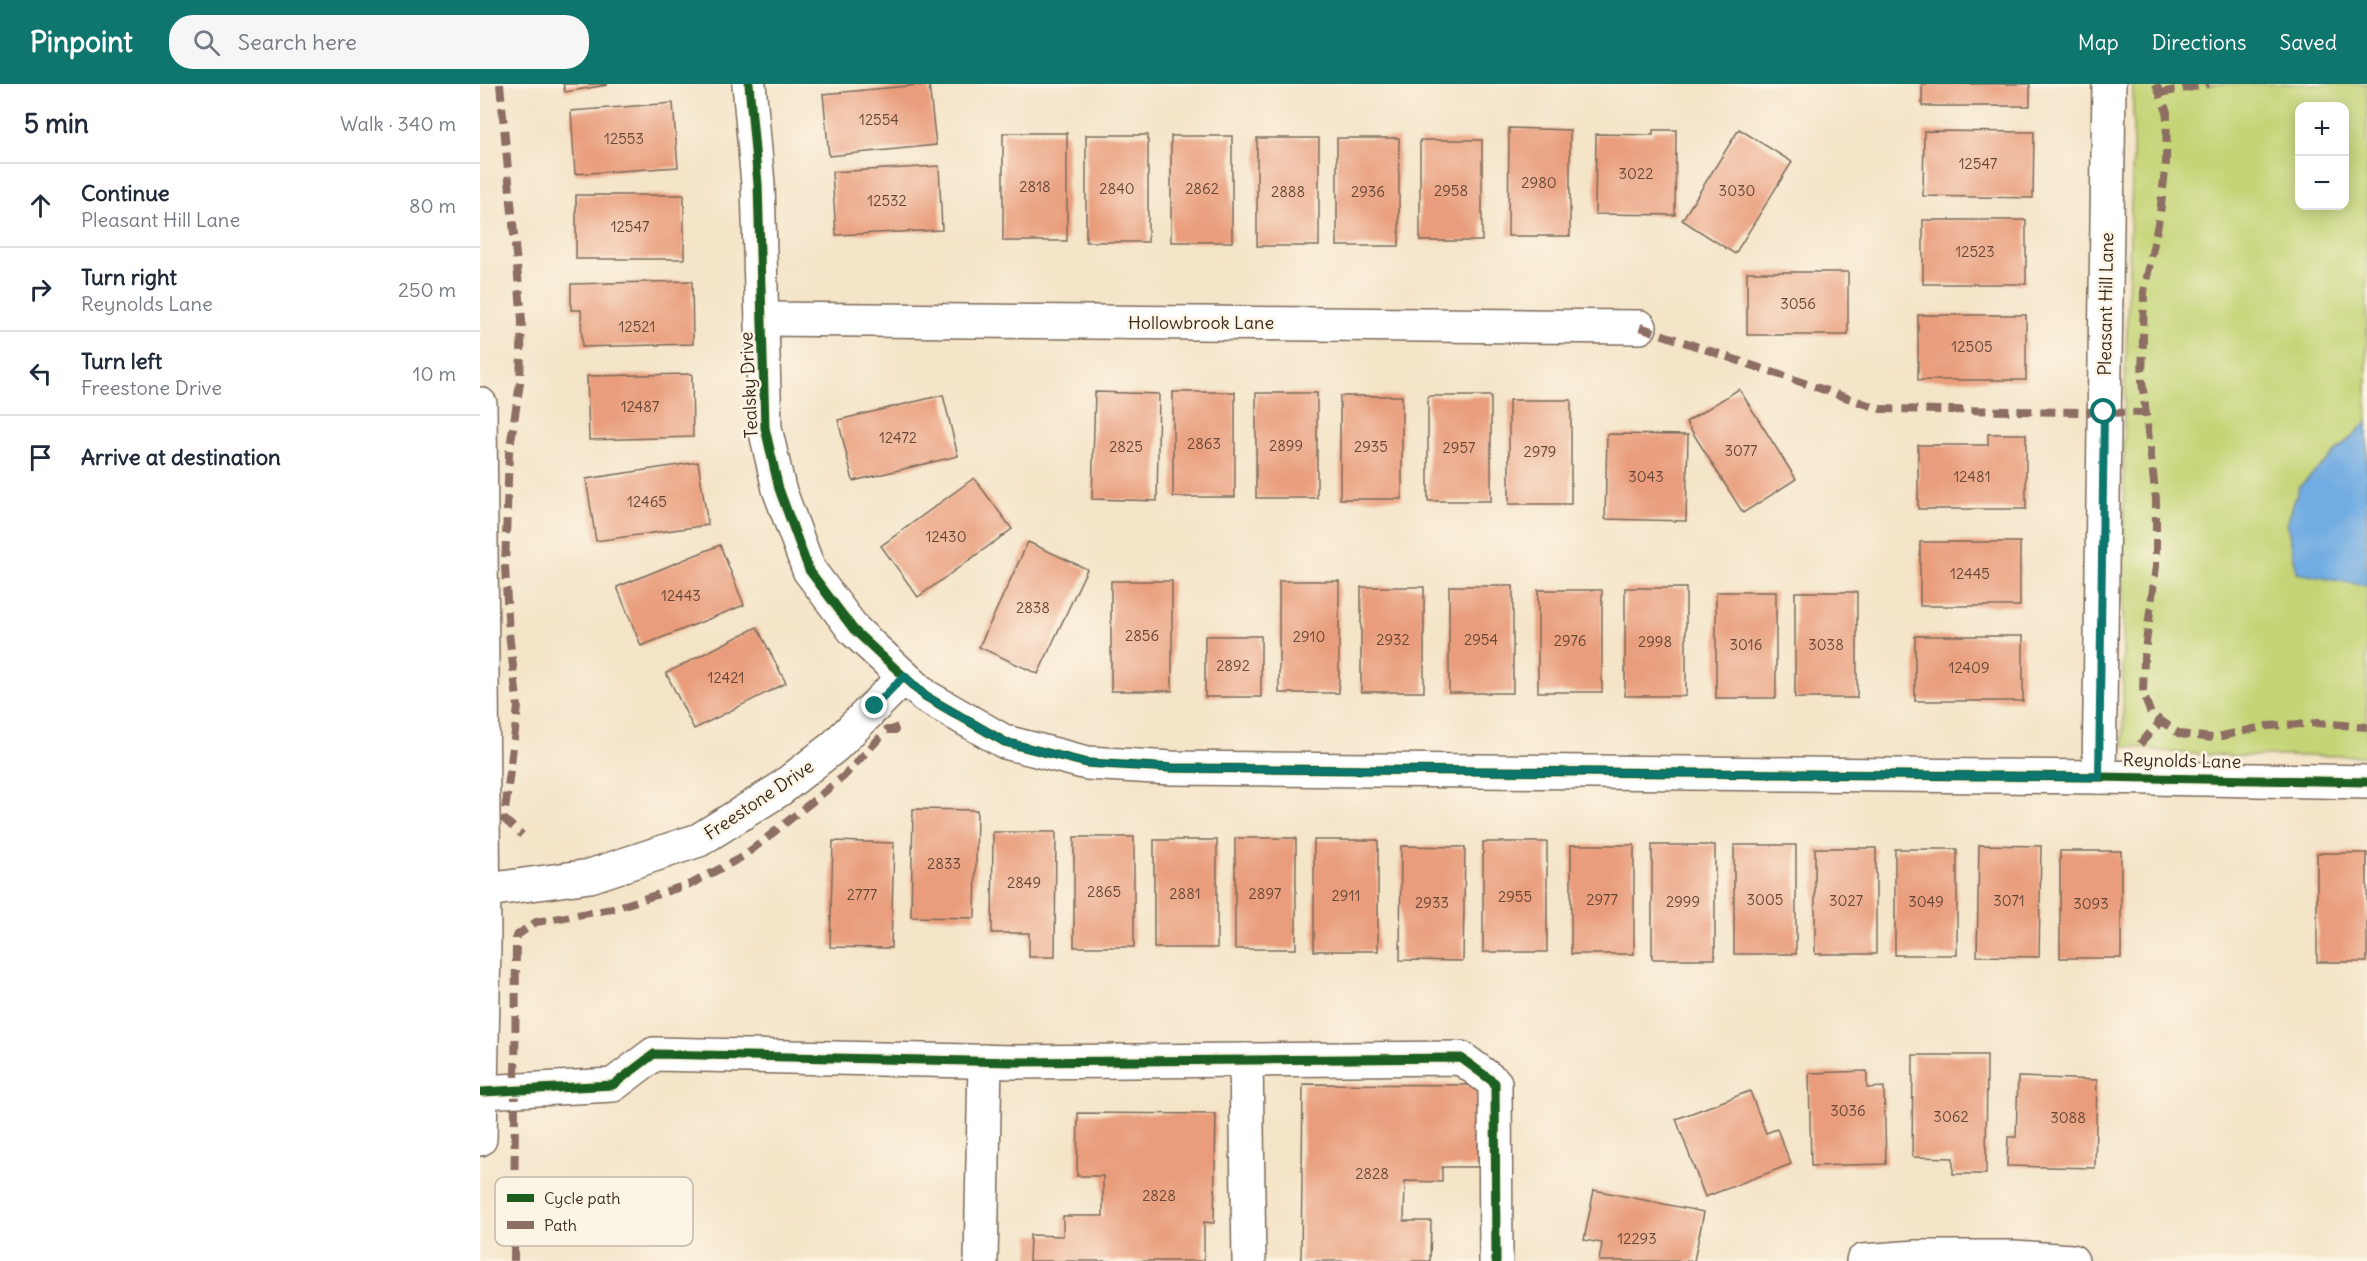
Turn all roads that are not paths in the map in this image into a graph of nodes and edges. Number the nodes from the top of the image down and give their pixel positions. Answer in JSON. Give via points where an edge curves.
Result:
{"nodes":[{"id":1,"x":748,"y":84,"type":"edge"},
{"id":2,"x":2109,"y":84,"type":"edge"},
{"id":3,"x":762,"y":319,"type":"junction"},
{"id":4,"x":1640,"y":327,"type":"dead end"},
{"id":5,"x":480,"y":404,"type":"edge"},
{"id":6,"x":904,"y":676,"type":"junction"},
{"id":7,"x":2099,"y":777,"type":"junction"},
{"id":8,"x":2367,"y":782,"type":"edge"},
{"id":9,"x":482,"y":891,"type":"edge"},
{"id":10,"x":1246,"y":1060,"type":"junction"},
{"id":11,"x":985,"y":1061,"type":"junction"},
{"id":12,"x":482,"y":1092,"type":"junction"},
{"id":13,"x":480,"y":1139,"type":"edge"},
{"id":14,"x":981,"y":1261,"type":"edge"},
{"id":15,"x":1249,"y":1261,"type":"edge"},
{"id":16,"x":1496,"y":1261,"type":"edge"},
{"id":17,"x":1863,"y":1261,"type":"edge"},
{"id":18,"x":2072,"y":1261,"type":"edge"}],
"edges":[{"from":1,"to":3,"type":"street","name":"Tealsky Drive","via":[[758,184]]},
{"from":2,"to":7,"type":"street","name":"Pleasant Hill Lane"},
{"from":3,"to":4,"type":"street","name":"Hollowbrook Lane"},
{"from":3,"to":6,"type":"street","name":"Tealsky Drive","via":[[765,428],[779,489],[809,570],[854,630]]},
{"from":5,"to":9,"type":"street"},
{"from":6,"to":7,"type":"street","name":"Reynolds Lane","via":[[925,696],[1005,742],[1087,763],[1172,768]]},
{"from":6,"to":9,"type":"street","name":"Freestone Drive","via":[[835,746],[779,790],[699,840],[590,876]]},
{"from":7,"to":8,"type":"street","name":"Reynolds Lane"},
{"from":9,"to":12,"type":"street"},
{"from":10,"to":11,"type":"street"},
{"from":10,"to":15,"type":"street"},
{"from":10,"to":16,"type":"street","via":[[1461,1058],[1495,1083]]},
{"from":11,"to":12,"type":"street","via":[[654,1054],[613,1085]]},
{"from":11,"to":14,"type":"street"},
{"from":12,"to":13,"type":"street"},
{"from":17,"to":18,"type":"street","via":[[1917,1257]]}]}
